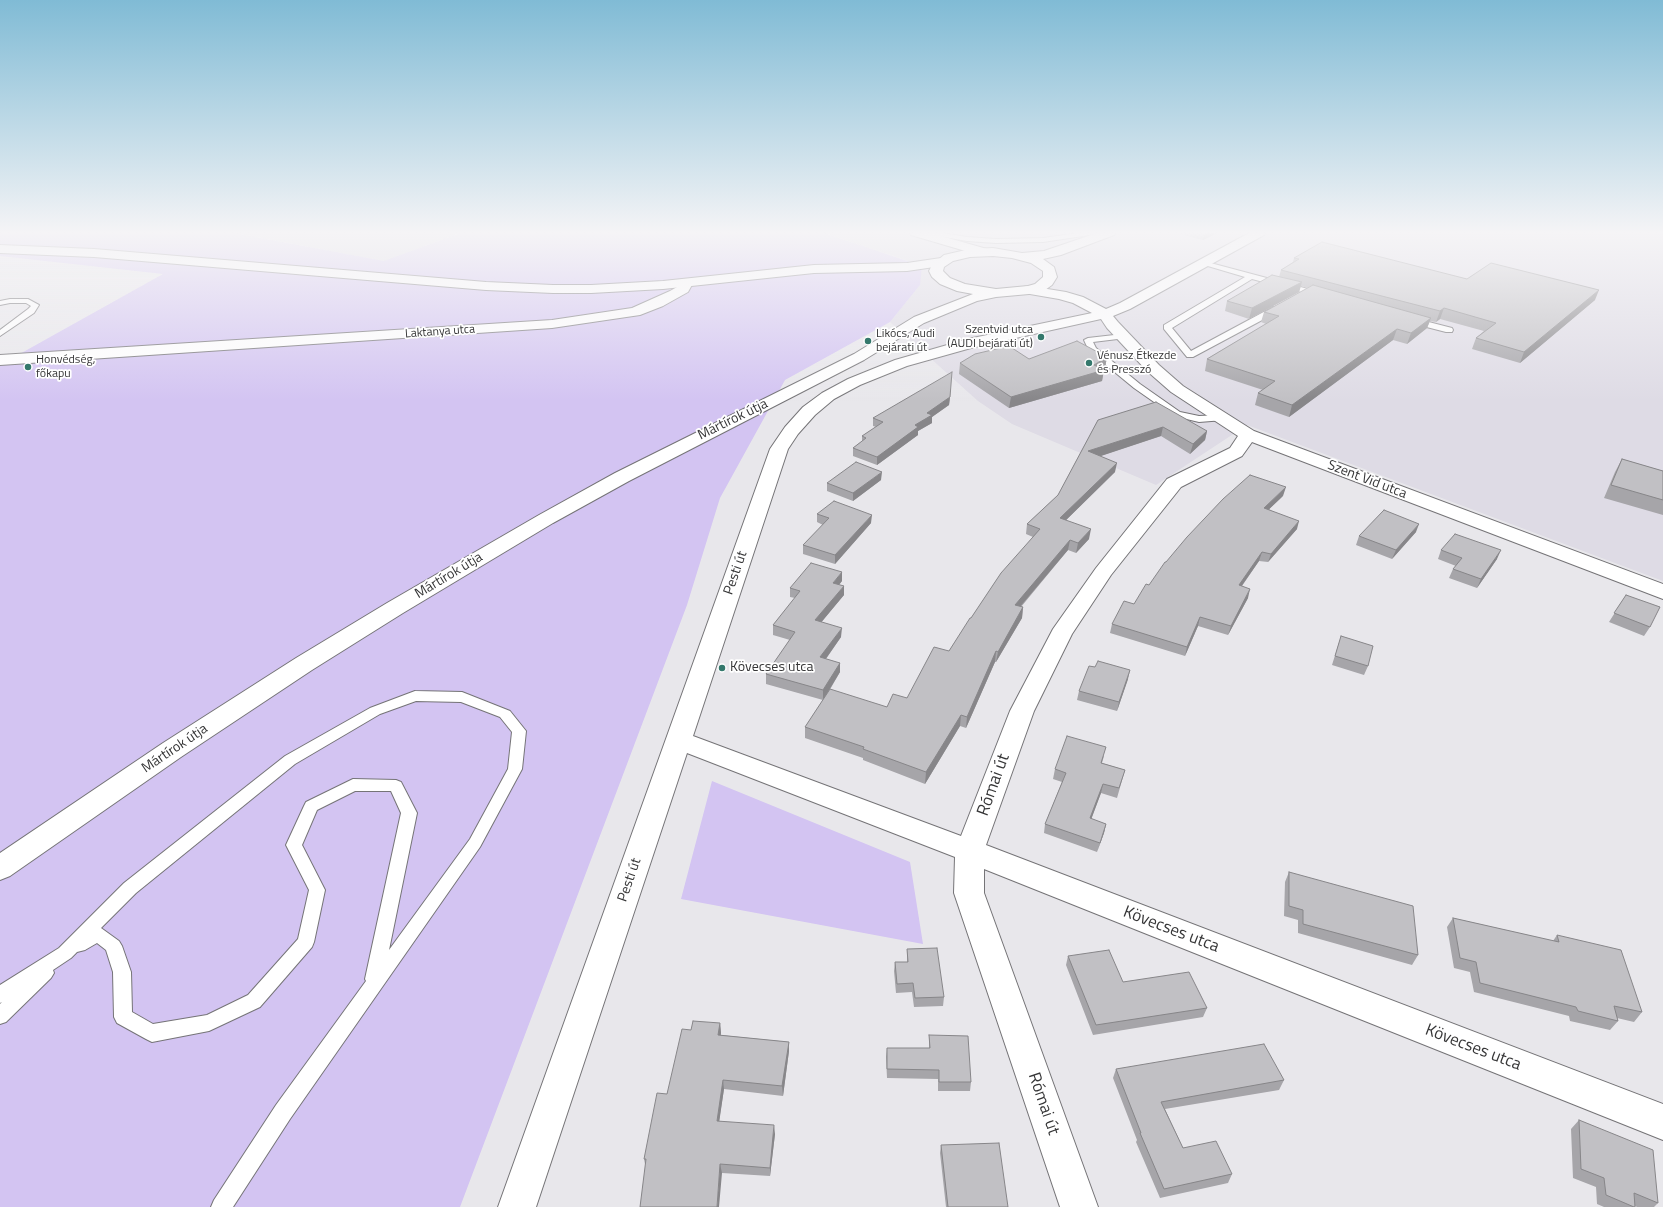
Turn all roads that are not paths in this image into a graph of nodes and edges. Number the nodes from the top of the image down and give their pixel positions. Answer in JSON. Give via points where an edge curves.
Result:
{"nodes":[{"id":1,"x":540,"y":288,"type":"edge"},
{"id":2,"x":602,"y":288,"type":"edge"},
{"id":3,"x":683,"y":288,"type":"edge"},
{"id":4,"x":941,"y":288,"type":"edge"},
{"id":5,"x":965,"y":288,"type":"edge"},
{"id":6,"x":1035,"y":288,"type":"edge"},
{"id":7,"x":1065,"y":288,"type":"edge"},
{"id":8,"x":1157,"y":288,"type":"edge"},
{"id":9,"x":1231,"y":288,"type":"edge"},
{"id":10,"x":1297,"y":288,"type":"edge"},
{"id":11,"x":1029,"y":290,"type":"junction"},
{"id":12,"x":1310,"y":292,"type":"junction"},
{"id":13,"x":996,"y":293,"type":"junction"},
{"id":14,"x":1331,"y":298,"type":"edge"},
{"id":15,"x":1295,"y":299,"type":"edge"},
{"id":16,"x":1078,"y":300,"type":"junction"},
{"id":17,"x":0,"y":303,"type":"edge"},
{"id":18,"x":1281,"y":307,"type":"edge"},
{"id":19,"x":1105,"y":314,"type":"junction"},
{"id":20,"x":1405,"y":318,"type":"edge"},
{"id":21,"x":919,"y":320,"type":"junction"},
{"id":22,"x":1449,"y":330,"type":"dead end"},
{"id":23,"x":0,"y":334,"type":"edge"},
{"id":24,"x":1123,"y":336,"type":"junction"},
{"id":25,"x":0,"y":360,"type":"edge"},
{"id":26,"x":1221,"y":418,"type":"junction"},
{"id":27,"x":1248,"y":435,"type":"junction"},
{"id":28,"x":1663,"y":592,"type":"edge"},
{"id":29,"x":678,"y":740,"type":"junction"},
{"id":30,"x":970,"y":851,"type":"junction"},
{"id":31,"x":0,"y":868,"type":"edge"},
{"id":32,"x":65,"y":953,"type":"junction"},
{"id":33,"x":373,"y":984,"type":"junction"},
{"id":34,"x":0,"y":995,"type":"edge"},
{"id":35,"x":0,"y":1016,"type":"edge"},
{"id":36,"x":1663,"y":1122,"type":"edge"},
{"id":37,"x":221,"y":1207,"type":"edge"},
{"id":38,"x":517,"y":1207,"type":"edge"},
{"id":39,"x":1079,"y":1207,"type":"edge"}],
"edges":[{"from":1,"to":2,"type":"street"},
{"from":3,"to":25,"type":"street","name":"Laktanya utca","via":[[658,303],[635,312],[552,324]]},
{"from":4,"to":21,"type":"street","name":"Mártírok útja","via":[[941,297]]},
{"from":5,"to":13,"type":"street","name":"Mártírok útja"},
{"from":6,"to":11,"type":"street","name":"Mártírok útja"},
{"from":7,"to":16,"type":"street"},
{"from":8,"to":19,"type":"street","name":"Pesti út"},
{"from":9,"to":18,"type":"lane","via":[[1167,327],[1190,355]]},
{"from":10,"to":12,"type":"lane"},
{"from":11,"to":13,"type":"street","name":"Mártírok útja"},
{"from":11,"to":16,"type":"street"},
{"from":12,"to":14,"type":"lane"},
{"from":12,"to":15,"type":"lane"},
{"from":13,"to":21,"type":"street","name":"Mártírok útja","via":[[963,302]]},
{"from":16,"to":19,"type":"street"},
{"from":17,"to":23,"type":"lane","via":[[28,301],[35,305],[31,311]]},
{"from":19,"to":24,"type":"street","name":"Szent Vid utca"},
{"from":19,"to":29,"type":"street","name":"Pesti út","via":[[968,344],[902,363],[854,382],[828,396],[809,411],[779,449]]},
{"from":20,"to":22,"type":"lane"},
{"from":21,"to":31,"type":"street","name":"Mártírok útja","via":[[859,357],[622,477],[395,608],[172,750]]},
{"from":24,"to":26,"type":"street","name":"Szent Vid utca","via":[[1152,368],[1177,389]]},
{"from":24,"to":26,"type":"lane","via":[[1088,340],[1092,349],[1137,386],[1177,414],[1199,420]]},
{"from":26,"to":27,"type":"street","name":"Szent Vid utca"},
{"from":27,"to":28,"type":"street","name":"Szent Vid utca"},
{"from":27,"to":30,"type":"street","name":"Római út","via":[[1236,452],[1174,484],[1103,572],[1060,634],[1022,711]]},
{"from":29,"to":30,"type":"street","name":"Kövecses utca"},
{"from":29,"to":38,"type":"street","name":"Pesti út"},
{"from":30,"to":36,"type":"street","name":"Kövecses utca"},
{"from":30,"to":39,"type":"street","name":"Római út","via":[[969,893]]},
{"from":32,"to":33,"type":"lane","via":[[98,934],[114,946],[122,972],[123,1017],[152,1033],[209,1023],[254,1001],[306,942],[317,890],[294,845],[311,806],[353,785],[396,786],[409,813]]},
{"from":32,"to":33,"type":"lane","via":[[130,888],[290,760],[374,711],[414,696],[462,697],[505,714],[519,731],[515,769],[475,843]]},
{"from":32,"to":34,"type":"lane"},
{"from":32,"to":35,"type":"lane"},
{"from":33,"to":37,"type":"lane","via":[[283,1112]]}]}
